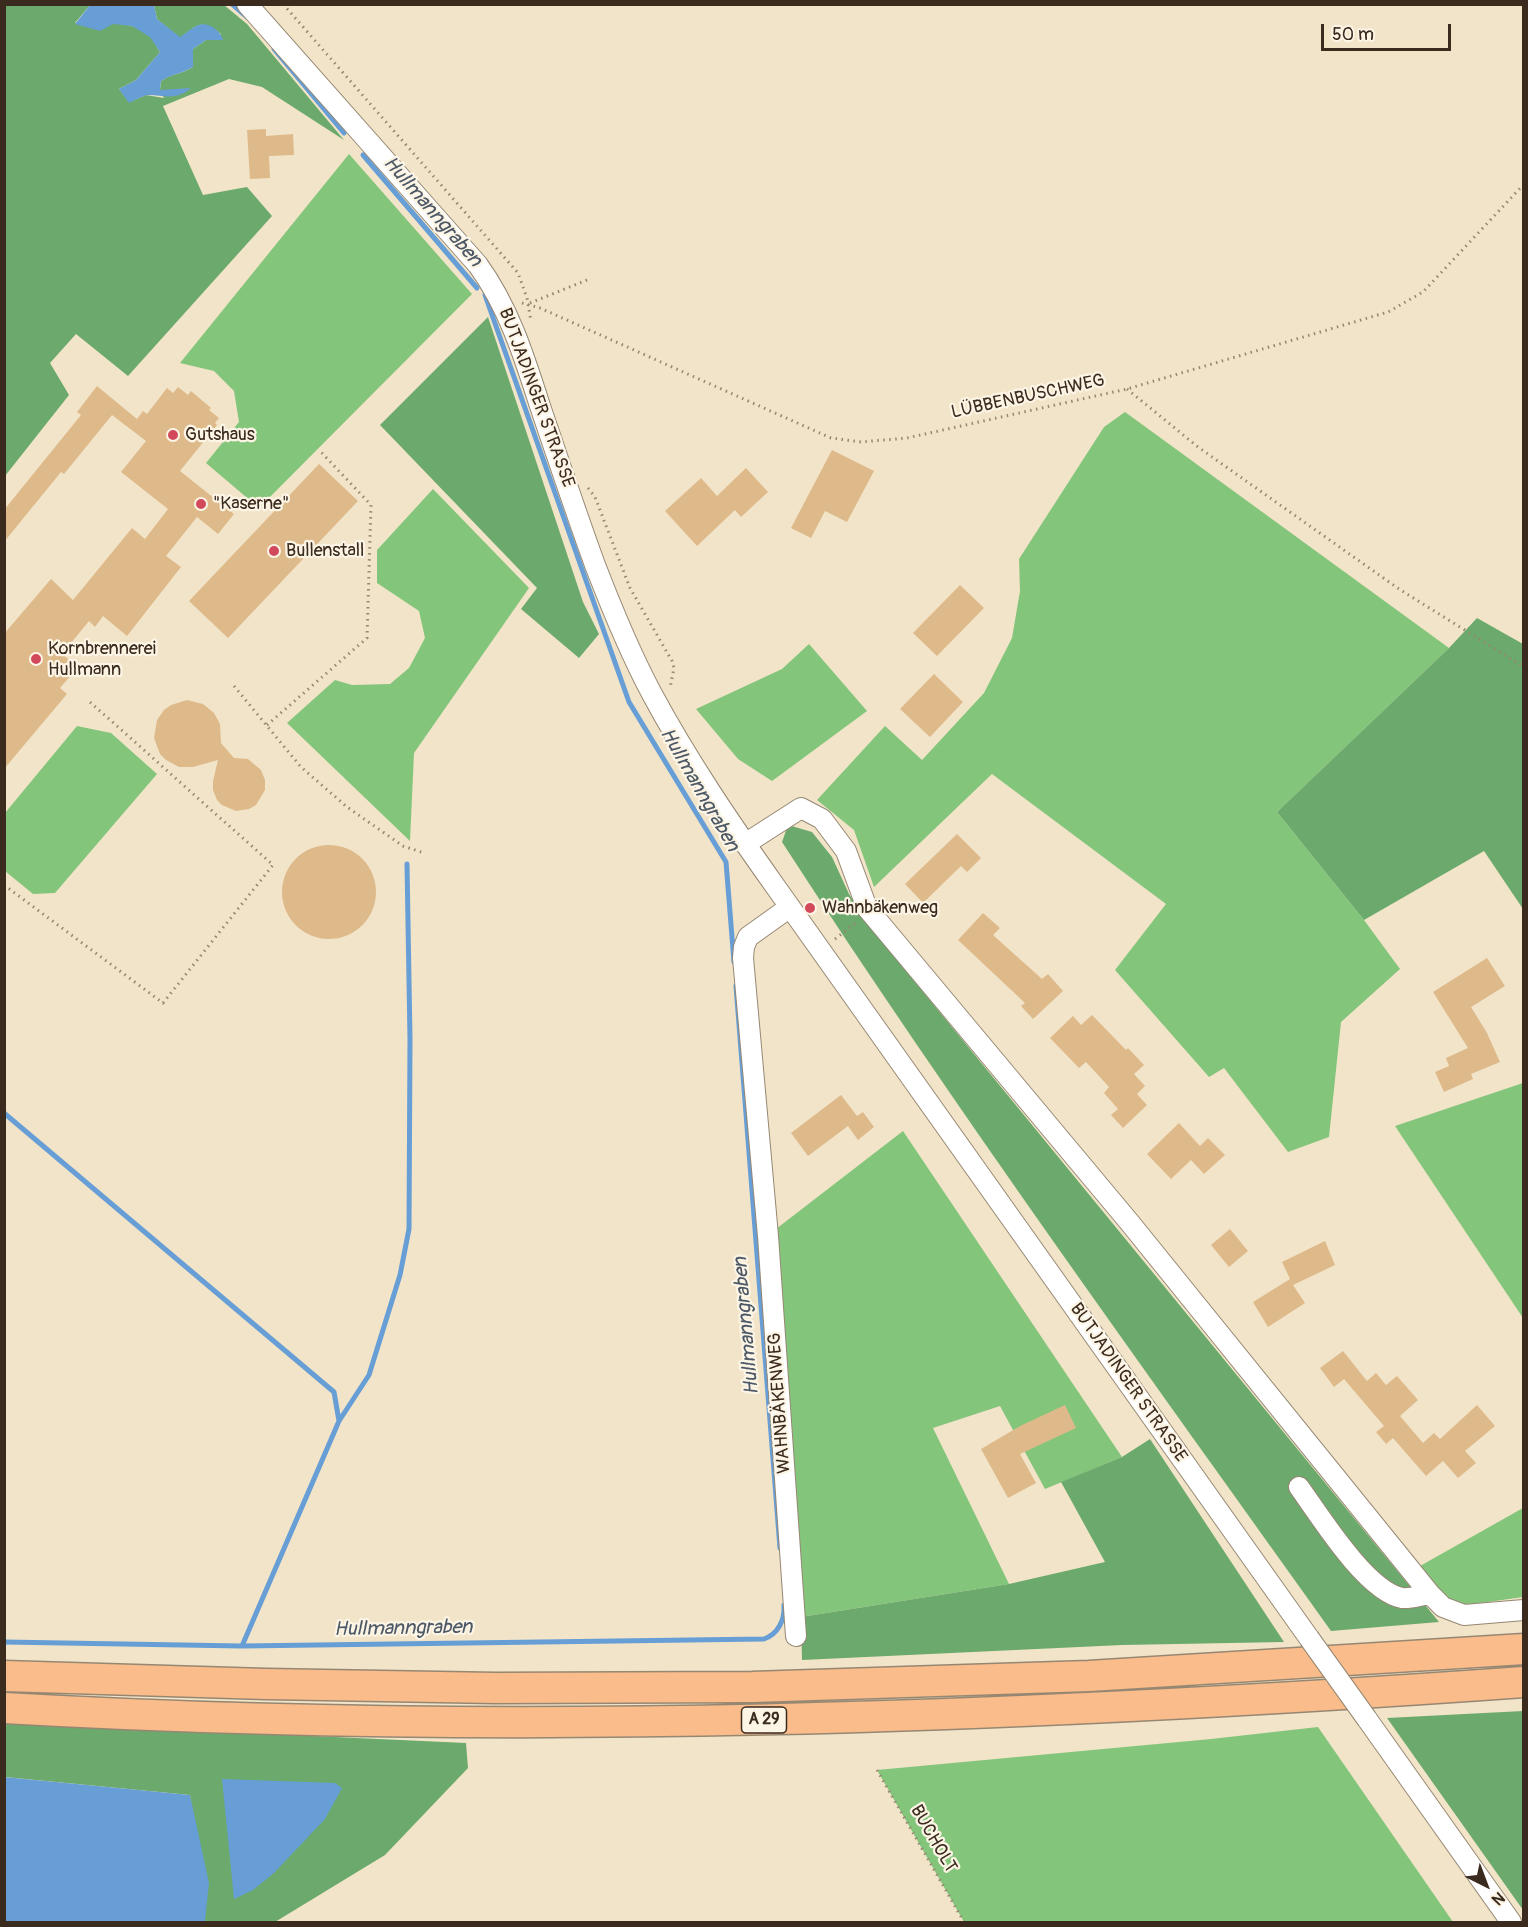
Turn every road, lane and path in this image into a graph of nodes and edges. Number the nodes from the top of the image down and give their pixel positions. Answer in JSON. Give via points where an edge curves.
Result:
{"nodes":[{"id":1,"x":247,"y":4,"type":"edge"},
{"id":2,"x":1524,"y":184,"type":"edge"},
{"id":3,"x":587,"y":280,"type":"dead end"},
{"id":4,"x":528,"y":304,"type":"junction"},
{"id":5,"x":505,"y":308,"type":"junction"},
{"id":6,"x":1127,"y":389,"type":"junction"},
{"id":7,"x":321,"y":452,"type":"dead end"},
{"id":8,"x":1524,"y":666,"type":"edge"},
{"id":9,"x":234,"y":686,"type":"dead end"},
{"id":10,"x":90,"y":702,"type":"dead end"},
{"id":11,"x":267,"y":726,"type":"junction"},
{"id":12,"x":746,"y":844,"type":"junction"},
{"id":13,"x":424,"y":853,"type":"dead end"},
{"id":14,"x":4,"y":885,"type":"edge"},
{"id":15,"x":790,"y":907,"type":"junction"},
{"id":16,"x":857,"y":922,"type":"dead end"},
{"id":17,"x":831,"y":942,"type":"dead end"},
{"id":18,"x":1299,"y":1487,"type":"dead end"},
{"id":19,"x":1430,"y":1594,"type":"junction"},
{"id":20,"x":1524,"y":1610,"type":"edge"},
{"id":21,"x":796,"y":1635,"type":"dead end"},
{"id":22,"x":1524,"y":1648,"type":"edge"},
{"id":23,"x":4,"y":1676,"type":"edge"},
{"id":24,"x":1524,"y":1682,"type":"edge"},
{"id":25,"x":4,"y":1708,"type":"edge"},
{"id":26,"x":877,"y":1770,"type":"dead end"},
{"id":27,"x":964,"y":1923,"type":"edge"},
{"id":28,"x":1511,"y":1923,"type":"edge"}],
"edges":[{"from":1,"to":5,"type":"street","name":"BUTJADINGER STRASSE","via":[[478,265]]},
{"from":2,"to":6,"type":"path","name":"LÜBBENBUSCHWEG","via":[[1423,292],[1388,312]]},
{"from":3,"to":4,"type":"path"},
{"from":4,"to":5,"type":"path"},
{"from":4,"to":6,"type":"path","name":"LÜBBENBUSCHWEG","via":[[831,438],[861,442],[907,438]]},
{"from":5,"to":12,"type":"street","name":"BUTJADINGER STRASSE","via":[[596,567],[627,642],[666,720]]},
{"from":6,"to":8,"type":"path","via":[[1198,447],[1399,589]]},
{"from":7,"to":11,"type":"path","via":[[371,505],[368,638]]},
{"from":9,"to":11,"type":"path"},
{"from":10,"to":14,"type":"path","via":[[273,865],[163,1003]]},
{"from":11,"to":13,"type":"path","via":[[301,767],[347,807],[403,846]]},
{"from":12,"to":15,"type":"street","name":"BUTJADINGER STRASSE"},
{"from":12,"to":19,"type":"street","via":[[801,808],[822,819],[846,851],[867,908],[1130,1223]]},
{"from":15,"to":21,"type":"street","name":"WAHNBÄKENWEG","via":[[748,937],[743,958],[768,1236]]},
{"from":15,"to":28,"type":"street","name":"BUTJADINGER STRASSE","bridge":true},
{"from":16,"to":17,"type":"path"},
{"from":18,"to":19,"type":"street","via":[[1359,1569],[1380,1587],[1402,1598]]},
{"from":19,"to":20,"type":"street","via":[[1443,1607],[1464,1615]]},
{"from":22,"to":23,"type":"highway","number":"A 29","via":[[1089,1676],[752,1687],[462,1688]]},
{"from":24,"to":25,"type":"highway","number":"A 29","via":[[1299,1698],[753,1720],[296,1719]]},
{"from":26,"to":27,"type":"path","name":"BUCHOLT"}]}
